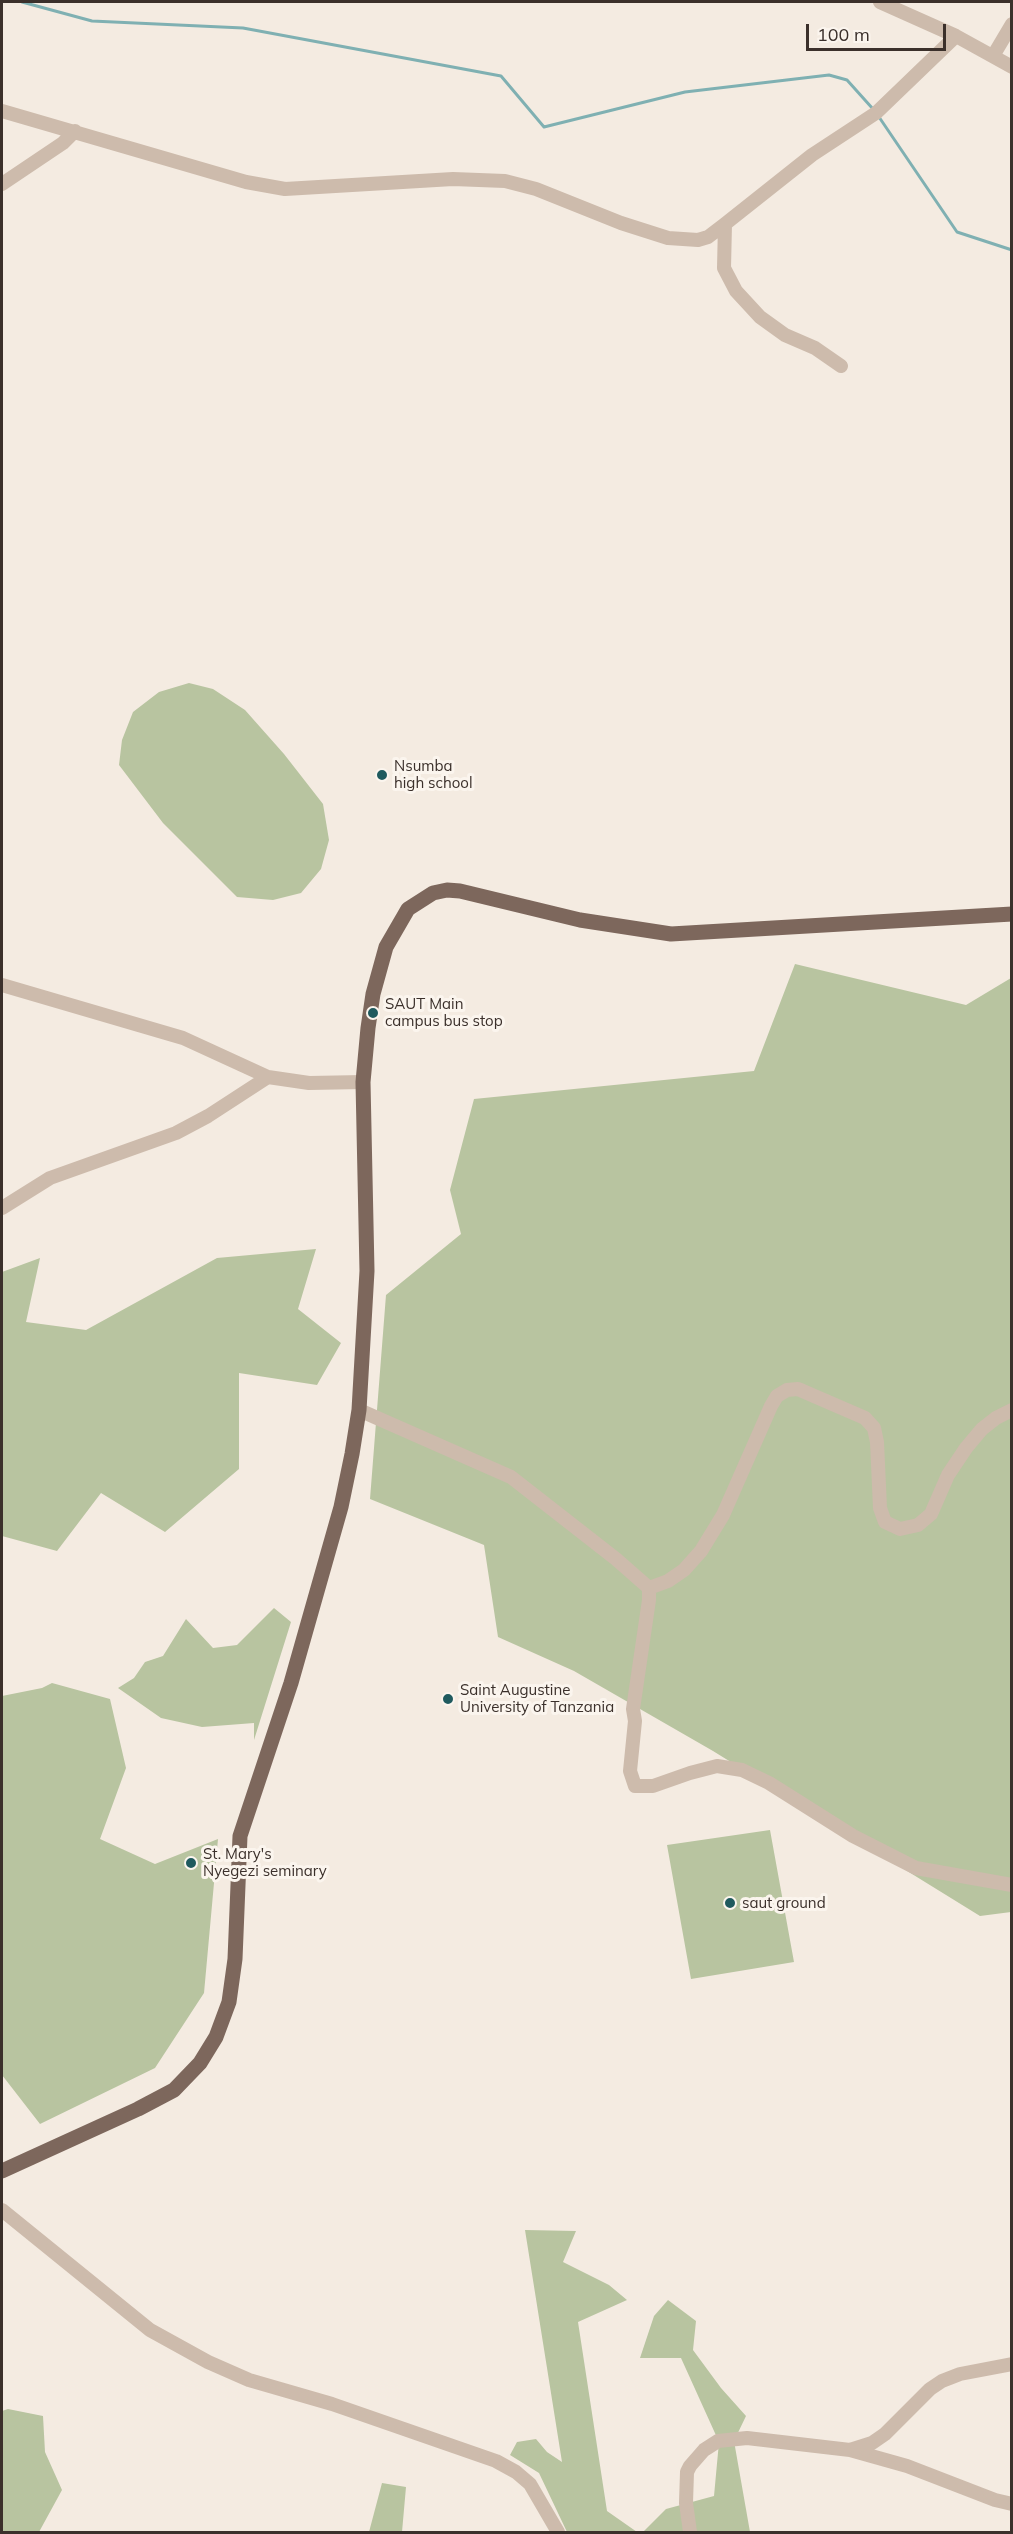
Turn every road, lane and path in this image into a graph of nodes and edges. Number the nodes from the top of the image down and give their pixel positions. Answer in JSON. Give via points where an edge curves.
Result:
{"nodes":[{"id":1,"x":880,"y":2,"type":"edge"},
{"id":2,"x":1011,"y":24,"type":"edge"},
{"id":3,"x":956,"y":36,"type":"junction"},
{"id":4,"x":993,"y":56,"type":"junction"},
{"id":5,"x":1011,"y":67,"type":"edge"},
{"id":6,"x":2,"y":111,"type":"edge"},
{"id":7,"x":75,"y":131,"type":"junction"},
{"id":8,"x":2,"y":184,"type":"edge"},
{"id":9,"x":725,"y":224,"type":"junction"},
{"id":10,"x":841,"y":366,"type":"dead end"},
{"id":11,"x":1011,"y":914,"type":"edge"},
{"id":12,"x":2,"y":985,"type":"edge"},
{"id":13,"x":268,"y":1077,"type":"junction"},
{"id":14,"x":363,"y":1082,"type":"junction"},
{"id":15,"x":2,"y":1208,"type":"edge"},
{"id":16,"x":359,"y":1410,"type":"junction"},
{"id":17,"x":1011,"y":1410,"type":"edge"},
{"id":18,"x":649,"y":1588,"type":"junction"},
{"id":19,"x":1011,"y":1885,"type":"edge"},
{"id":20,"x":2,"y":2170,"type":"edge"},
{"id":21,"x":2,"y":2210,"type":"edge"},
{"id":22,"x":1011,"y":2364,"type":"edge"},
{"id":23,"x":850,"y":2450,"type":"junction"},
{"id":24,"x":1011,"y":2504,"type":"edge"},
{"id":25,"x":558,"y":2532,"type":"edge"},
{"id":26,"x":690,"y":2532,"type":"edge"}],
"edges":[{"from":1,"to":3,"type":"street"},
{"from":2,"to":4,"type":"street"},
{"from":3,"to":4,"type":"street"},
{"from":3,"to":9,"type":"street","via":[[876,113],[812,155]]},
{"from":4,"to":5,"type":"street"},
{"from":6,"to":7,"type":"street"},
{"from":7,"to":8,"type":"street"},
{"from":7,"to":9,"type":"street","via":[[217,174],[285,189],[453,179],[505,181],[668,238],[698,240]]},
{"from":9,"to":10,"type":"street","via":[[724,268],[736,291],[760,317]]},
{"from":11,"to":14,"type":"main road","via":[[671,934],[580,920],[475,893],[433,893],[408,909],[386,947],[373,994]]},
{"from":12,"to":13,"type":"street","via":[[183,1038]]},
{"from":13,"to":14,"type":"street","via":[[309,1083]]},
{"from":13,"to":15,"type":"street","via":[[187,1127],[50,1178]]},
{"from":14,"to":16,"type":"main road","via":[[367,1271]]},
{"from":16,"to":18,"type":"street","via":[[511,1477]]},
{"from":16,"to":20,"type":"main road","via":[[341,1507],[291,1683],[240,1836],[235,1959],[229,2002],[216,2037],[200,2064],[174,2090]]},
{"from":17,"to":18,"type":"street","via":[[989,1424],[966,1448],[948,1475],[931,1514],[918,1525],[900,1529],[885,1522],[880,1508],[877,1442],[865,1418],[798,1389],[787,1390],[771,1406],[723,1515],[702,1551],[684,1570]]},
{"from":18,"to":19,"type":"street","via":[[633,1708],[630,1771],[635,1786],[653,1786],[717,1766],[742,1770],[853,1836],[916,1868]]},
{"from":21,"to":25,"type":"street","via":[[150,2330],[208,2362],[249,2380],[485,2457],[516,2472],[530,2484]]},
{"from":22,"to":23,"type":"street","via":[[942,2381],[885,2434]]},
{"from":23,"to":24,"type":"street"},
{"from":23,"to":26,"type":"street","via":[[747,2438],[718,2441],[704,2450],[687,2472]]}]}
